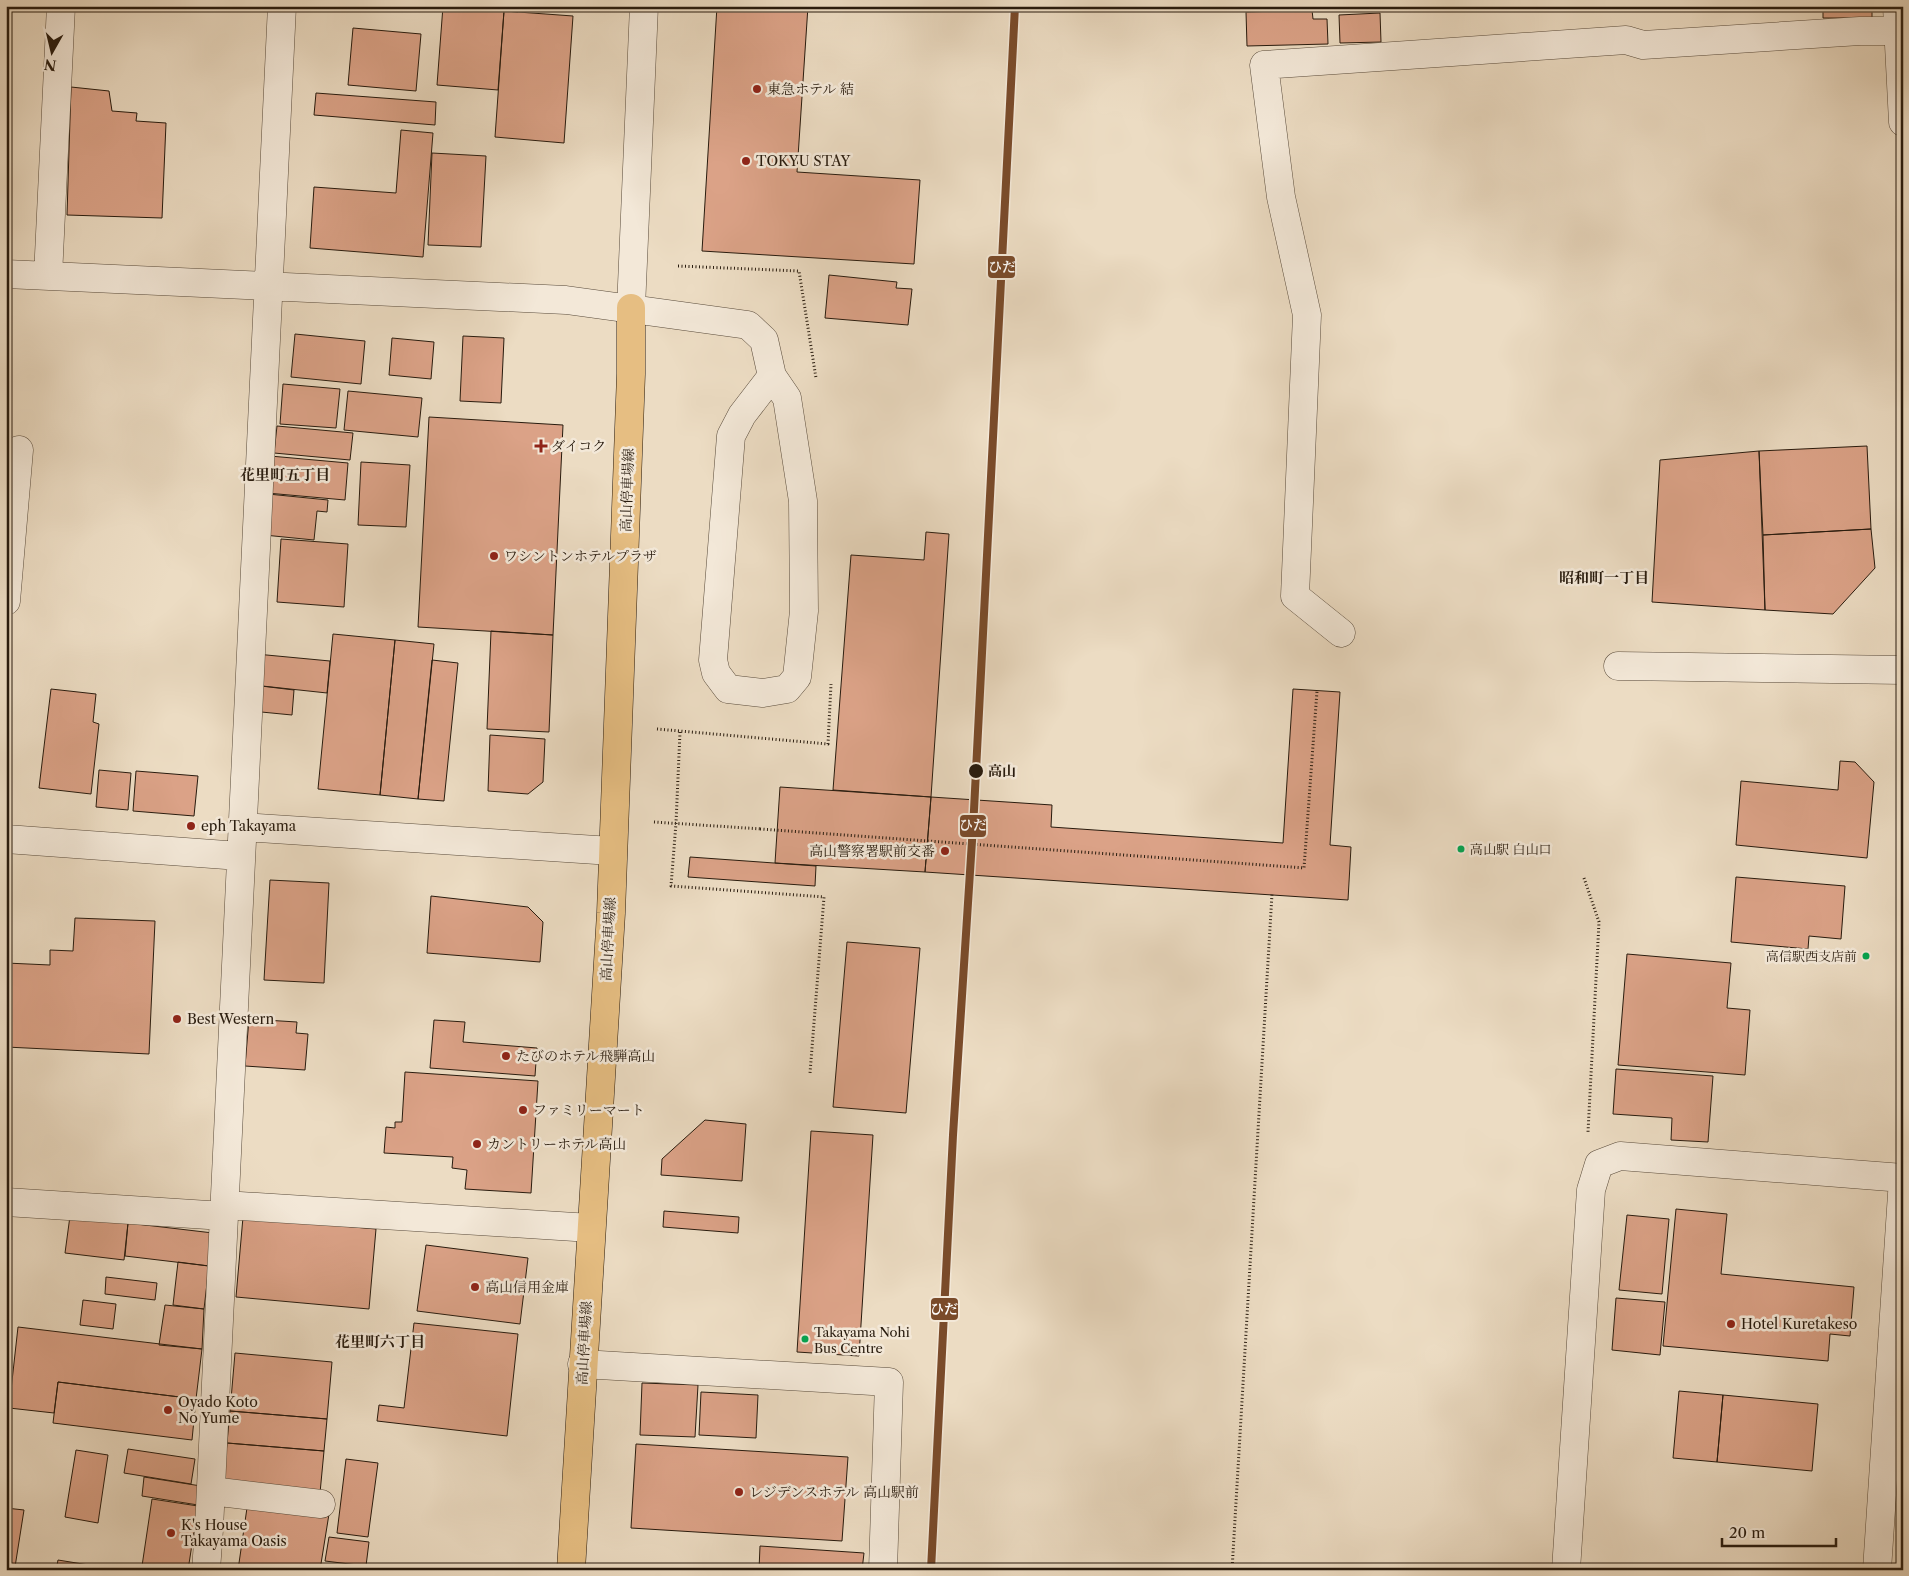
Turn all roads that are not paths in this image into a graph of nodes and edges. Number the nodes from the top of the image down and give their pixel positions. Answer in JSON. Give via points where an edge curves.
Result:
{"nodes":[{"id":1,"x":61,"y":6,"type":"edge"},
{"id":2,"x":282,"y":6,"type":"edge"},
{"id":3,"x":644,"y":6,"type":"edge"},
{"id":4,"x":1899,"y":23,"type":"edge"},
{"id":5,"x":1903,"y":122,"type":"edge"},
{"id":6,"x":6,"y":274,"type":"edge"},
{"id":7,"x":48,"y":276,"type":"junction"},
{"id":8,"x":268,"y":286,"type":"junction"},
{"id":9,"x":630,"y":308,"type":"junction"},
{"id":10,"x":772,"y":376,"type":"junction"},
{"id":11,"x":19,"y":450,"type":"dead end"},
{"id":12,"x":6,"y":600,"type":"edge"},
{"id":13,"x":1341,"y":633,"type":"dead end"},
{"id":14,"x":1618,"y":666,"type":"dead end"},
{"id":15,"x":1903,"y":670,"type":"edge"},
{"id":16,"x":242,"y":827,"type":"junction"},
{"id":17,"x":6,"y":838,"type":"edge"},
{"id":18,"x":612,"y":851,"type":"junction"},
{"id":19,"x":240,"y":856,"type":"junction"},
{"id":20,"x":1903,"y":1178,"type":"edge"},
{"id":21,"x":6,"y":1202,"type":"edge"},
{"id":22,"x":224,"y":1211,"type":"junction"},
{"id":23,"x":590,"y":1228,"type":"junction"},
{"id":24,"x":582,"y":1364,"type":"junction"},
{"id":25,"x":211,"y":1491,"type":"junction"},
{"id":26,"x":1892,"y":1493,"type":"edge"},
{"id":27,"x":322,"y":1504,"type":"dead end"},
{"id":28,"x":206,"y":1570,"type":"edge"},
{"id":29,"x":571,"y":1570,"type":"edge"},
{"id":30,"x":883,"y":1570,"type":"edge"},
{"id":31,"x":1566,"y":1570,"type":"edge"},
{"id":32,"x":1877,"y":1570,"type":"edge"}],
"edges":[{"from":1,"to":7,"type":"street"},
{"from":2,"to":8,"type":"street"},
{"from":3,"to":9,"type":"street"},
{"from":4,"to":5,"type":"street"},
{"from":4,"to":13,"type":"street","via":[[1860,31],[1643,45],[1626,40],[1264,65],[1281,197],[1307,315],[1295,596]]},
{"from":6,"to":7,"type":"street"},
{"from":7,"to":8,"type":"street"},
{"from":8,"to":9,"type":"street","via":[[566,300]]},
{"from":8,"to":16,"type":"street"},
{"from":9,"to":10,"type":"street","via":[[748,325],[764,340]]},
{"from":9,"to":18,"type":"main road","name":"高山停車場線","via":[[631,374]]},
{"from":10,"to":10,"type":"street","via":[[787,398],[803,501],[804,611],[797,677],[787,689],[763,693],[728,688],[716,673],[713,660],[731,436],[742,415]]},
{"from":11,"to":12,"type":"street"},
{"from":14,"to":15,"type":"street"},
{"from":16,"to":18,"type":"street"},
{"from":16,"to":19,"type":"street"},
{"from":17,"to":19,"type":"street"},
{"from":18,"to":23,"type":"main road","name":"高山停車場線","via":[[611,913]]},
{"from":19,"to":22,"type":"street"},
{"from":20,"to":26,"type":"street"},
{"from":20,"to":31,"type":"street","via":[[1620,1156],[1600,1164],[1591,1190]]},
{"from":21,"to":22,"type":"street"},
{"from":22,"to":23,"type":"street"},
{"from":22,"to":25,"type":"street"},
{"from":23,"to":24,"type":"main road","name":"高山停車場線"},
{"from":24,"to":29,"type":"main road","name":"高山停車場線"},
{"from":24,"to":30,"type":"street","via":[[889,1382]]},
{"from":25,"to":27,"type":"street"},
{"from":25,"to":28,"type":"street"},
{"from":26,"to":32,"type":"street"}]}
